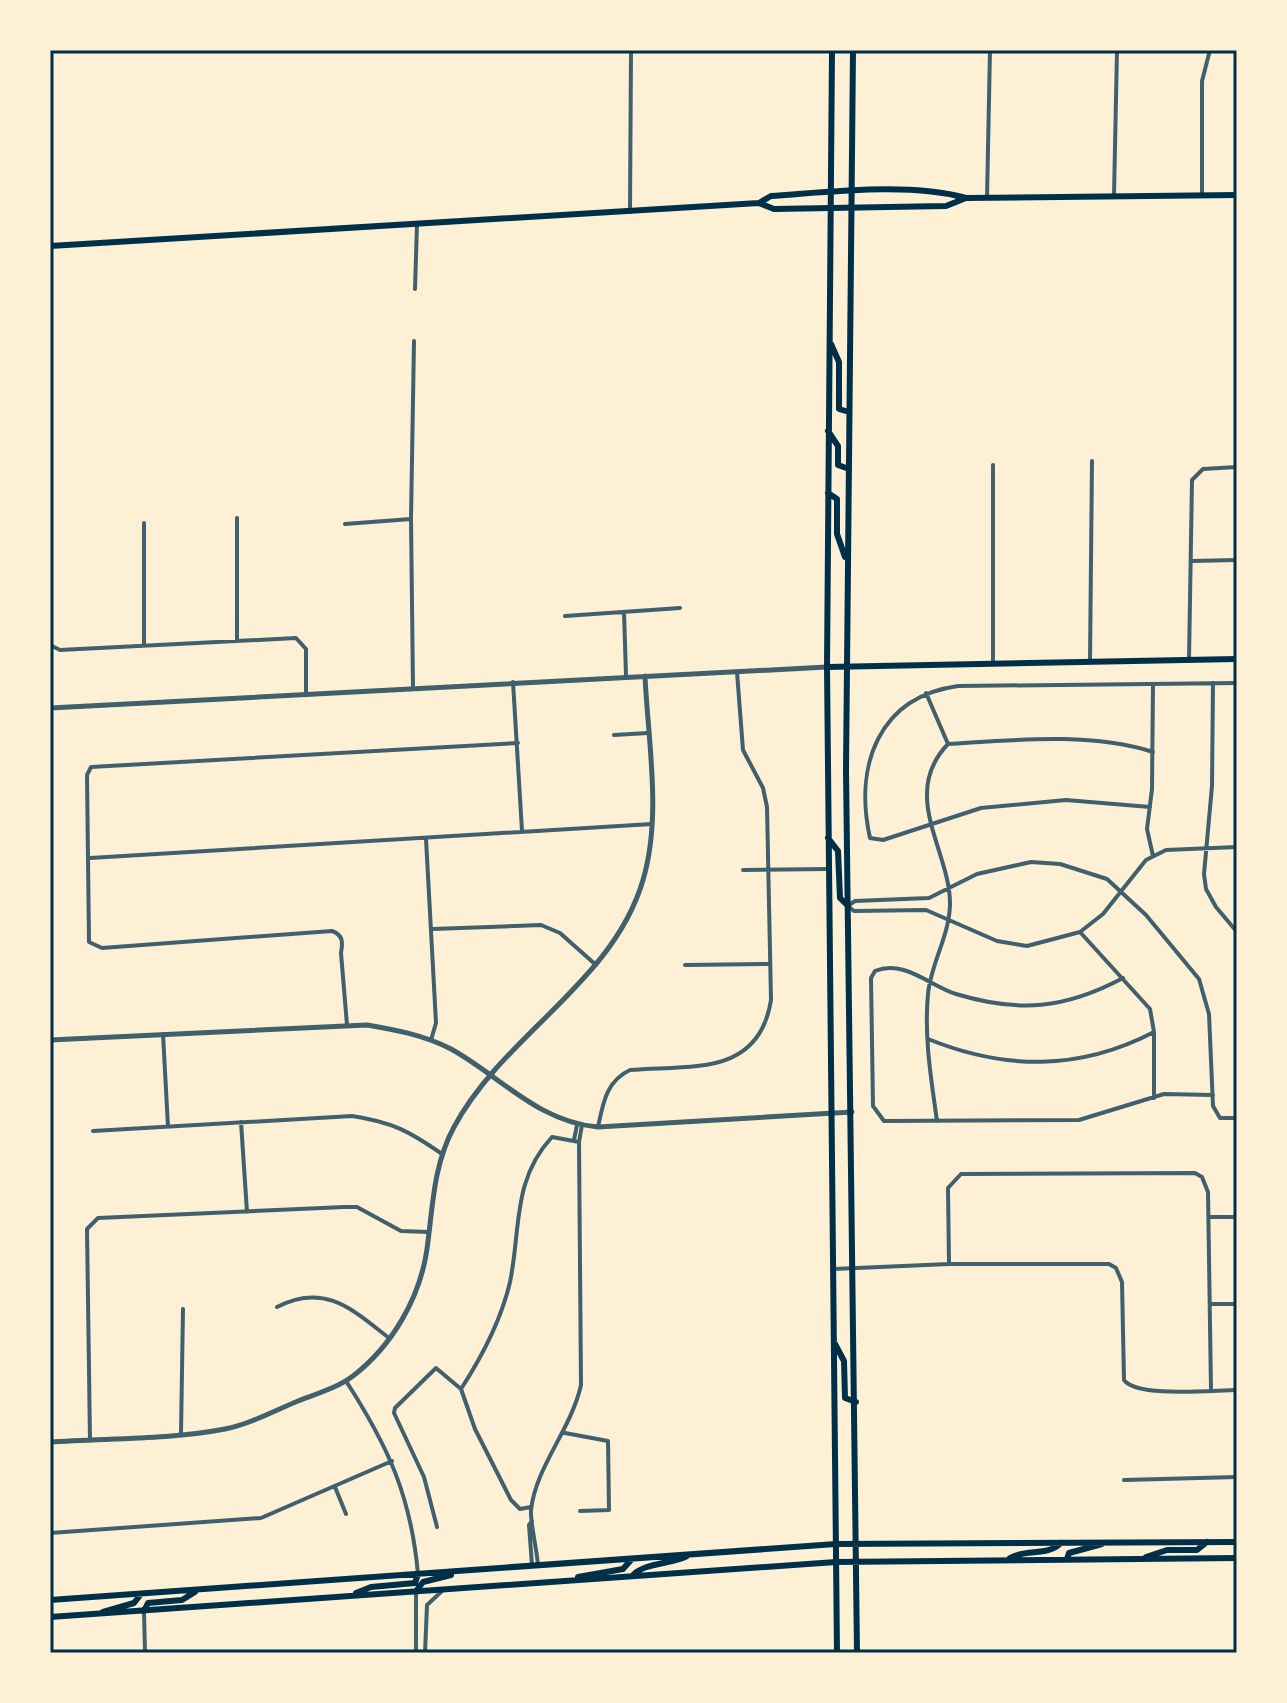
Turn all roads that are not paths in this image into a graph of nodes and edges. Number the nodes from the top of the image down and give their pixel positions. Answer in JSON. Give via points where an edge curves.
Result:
{"nodes":[{"id":1,"x":631,"y":50,"type":"edge"},
{"id":2,"x":832,"y":50,"type":"edge"},
{"id":3,"x":853,"y":50,"type":"edge"},
{"id":4,"x":990,"y":50,"type":"edge"},
{"id":5,"x":1117,"y":50,"type":"edge"},
{"id":6,"x":1210,"y":50,"type":"edge"},
{"id":7,"x":851,"y":192,"type":"junction"},
{"id":8,"x":830,"y":193,"type":"junction"},
{"id":9,"x":1237,"y":195,"type":"edge"},
{"id":10,"x":1114,"y":196,"type":"junction"},
{"id":11,"x":1202,"y":196,"type":"junction"},
{"id":12,"x":966,"y":198,"type":"junction"},
{"id":13,"x":987,"y":198,"type":"junction"},
{"id":14,"x":759,"y":203,"type":"junction"},
{"id":15,"x":830,"y":206,"type":"junction"},
{"id":16,"x":851,"y":206,"type":"junction"},
{"id":17,"x":630,"y":212,"type":"junction"},
{"id":18,"x":417,"y":224,"type":"junction"},
{"id":19,"x":50,"y":246,"type":"edge"},
{"id":20,"x":415,"y":289,"type":"dead end"},
{"id":21,"x":829,"y":340,"type":"junction"},
{"id":22,"x":414,"y":341,"type":"dead end"},
{"id":23,"x":849,"y":412,"type":"junction"},
{"id":24,"x":828,"y":431,"type":"junction"},
{"id":25,"x":1092,"y":461,"type":"dead end"},
{"id":26,"x":993,"y":465,"type":"dead end"},
{"id":27,"x":1237,"y":467,"type":"edge"},
{"id":28,"x":849,"y":469,"type":"junction"},
{"id":29,"x":828,"y":493,"type":"junction"},
{"id":30,"x":237,"y":518,"type":"dead end"},
{"id":31,"x":411,"y":519,"type":"junction"},
{"id":32,"x":144,"y":523,"type":"dead end"},
{"id":33,"x":345,"y":524,"type":"dead end"},
{"id":34,"x":1237,"y":560,"type":"edge"},
{"id":35,"x":1191,"y":561,"type":"junction"},
{"id":36,"x":847,"y":564,"type":"junction"},
{"id":37,"x":680,"y":608,"type":"dead end"},
{"id":38,"x":624,"y":612,"type":"junction"},
{"id":39,"x":565,"y":616,"type":"dead end"},
{"id":40,"x":237,"y":640,"type":"junction"},
{"id":41,"x":144,"y":645,"type":"junction"},
{"id":42,"x":51,"y":646,"type":"edge"},
{"id":43,"x":1237,"y":659,"type":"edge"},
{"id":44,"x":1189,"y":660,"type":"junction"},
{"id":45,"x":1090,"y":661,"type":"junction"},
{"id":46,"x":993,"y":663,"type":"junction"},
{"id":47,"x":827,"y":667,"type":"junction"},
{"id":48,"x":846,"y":667,"type":"junction"},
{"id":49,"x":737,"y":670,"type":"junction"},
{"id":50,"x":626,"y":676,"type":"junction"},
{"id":51,"x":645,"y":676,"type":"junction"},
{"id":52,"x":513,"y":682,"type":"junction"},
{"id":53,"x":1213,"y":683,"type":"junction"},
{"id":54,"x":1237,"y":683,"type":"edge"},
{"id":55,"x":1153,"y":684,"type":"junction"},
{"id":56,"x":413,"y":688,"type":"junction"},
{"id":57,"x":926,"y":693,"type":"junction"},
{"id":58,"x":306,"y":695,"type":"junction"},
{"id":59,"x":50,"y":708,"type":"edge"},
{"id":60,"x":648,"y":733,"type":"junction"},
{"id":61,"x":614,"y":735,"type":"dead end"},
{"id":62,"x":518,"y":743,"type":"junction"},
{"id":63,"x":948,"y":744,"type":"junction"},
{"id":64,"x":1153,"y":752,"type":"junction"},
{"id":65,"x":1150,"y":807,"type":"junction"},
{"id":66,"x":652,"y":824,"type":"junction"},
{"id":67,"x":929,"y":825,"type":"junction"},
{"id":68,"x":522,"y":832,"type":"junction"},
{"id":69,"x":828,"y":838,"type":"junction"},
{"id":70,"x":426,"y":839,"type":"junction"},
{"id":71,"x":1205,"y":846,"type":"junction"},
{"id":72,"x":1237,"y":847,"type":"edge"},
{"id":73,"x":1153,"y":856,"type":"junction"},
{"id":74,"x":90,"y":858,"type":"junction"},
{"id":75,"x":828,"y":869,"type":"junction"},
{"id":76,"x":743,"y":870,"type":"dead end"},
{"id":77,"x":768,"y":870,"type":"junction"},
{"id":78,"x":950,"y":888,"type":"junction"},
{"id":79,"x":1121,"y":890,"type":"junction"},
{"id":80,"x":848,"y":906,"type":"junction"},
{"id":81,"x":949,"y":918,"type":"junction"},
{"id":82,"x":432,"y":929,"type":"junction"},
{"id":83,"x":1080,"y":932,"type":"junction"},
{"id":84,"x":1237,"y":932,"type":"edge"},
{"id":85,"x":770,"y":964,"type":"junction"},
{"id":86,"x":596,"y":965,"type":"junction"},
{"id":87,"x":685,"y":965,"type":"dead end"},
{"id":88,"x":1123,"y":978,"type":"junction"},
{"id":89,"x":930,"y":981,"type":"junction"},
{"id":90,"x":347,"y":1025,"type":"junction"},
{"id":91,"x":1154,"y":1032,"type":"junction"},
{"id":92,"x":163,"y":1034,"type":"junction"},
{"id":93,"x":928,"y":1039,"type":"junction"},
{"id":94,"x":50,"y":1040,"type":"edge"},
{"id":95,"x":431,"y":1041,"type":"junction"},
{"id":96,"x":489,"y":1075,"type":"junction"},
{"id":97,"x":1213,"y":1095,"type":"junction"},
{"id":98,"x":1154,"y":1098,"type":"junction"},
{"id":99,"x":831,"y":1112,"type":"junction"},
{"id":100,"x":853,"y":1112,"type":"junction"},
{"id":101,"x":1237,"y":1118,"type":"edge"},
{"id":102,"x":937,"y":1121,"type":"junction"},
{"id":103,"x":241,"y":1122,"type":"junction"},
{"id":104,"x":580,"y":1125,"type":"junction"},
{"id":105,"x":168,"y":1127,"type":"junction"},
{"id":106,"x":598,"y":1127,"type":"junction"},
{"id":107,"x":93,"y":1131,"type":"dead end"},
{"id":108,"x":576,"y":1141,"type":"junction"},
{"id":109,"x":442,"y":1154,"type":"junction"},
{"id":110,"x":247,"y":1212,"type":"junction"},
{"id":111,"x":1209,"y":1217,"type":"junction"},
{"id":112,"x":1237,"y":1217,"type":"edge"},
{"id":113,"x":429,"y":1232,"type":"junction"},
{"id":114,"x":949,"y":1264,"type":"junction"},
{"id":115,"x":855,"y":1265,"type":"junction"},
{"id":116,"x":833,"y":1269,"type":"junction"},
{"id":117,"x":1210,"y":1304,"type":"junction"},
{"id":118,"x":1237,"y":1304,"type":"edge"},
{"id":119,"x":277,"y":1307,"type":"dead end"},
{"id":120,"x":183,"y":1309,"type":"dead end"},
{"id":121,"x":389,"y":1338,"type":"junction"},
{"id":122,"x":833,"y":1341,"type":"junction"},
{"id":123,"x":346,"y":1381,"type":"junction"},
{"id":124,"x":461,"y":1389,"type":"junction"},
{"id":125,"x":1211,"y":1390,"type":"junction"},
{"id":126,"x":1237,"y":1390,"type":"edge"},
{"id":127,"x":856,"y":1402,"type":"junction"},
{"id":128,"x":181,"y":1433,"type":"junction"},
{"id":129,"x":565,"y":1433,"type":"junction"},
{"id":130,"x":90,"y":1440,"type":"junction"},
{"id":131,"x":50,"y":1442,"type":"edge"},
{"id":132,"x":392,"y":1461,"type":"junction"},
{"id":133,"x":1237,"y":1477,"type":"edge"},
{"id":134,"x":1124,"y":1480,"type":"dead end"},
{"id":135,"x":335,"y":1487,"type":"junction"},
{"id":136,"x":531,"y":1507,"type":"junction"},
{"id":137,"x":580,"y":1511,"type":"dead end"},
{"id":138,"x":346,"y":1514,"type":"dead end"},
{"id":139,"x":437,"y":1527,"type":"dead end"},
{"id":140,"x":50,"y":1533,"type":"edge"},
{"id":141,"x":1105,"y":1542,"type":"junction"},
{"id":142,"x":1207,"y":1542,"type":"junction"},
{"id":143,"x":1237,"y":1542,"type":"edge"},
{"id":144,"x":856,"y":1543,"type":"junction"},
{"id":145,"x":1061,"y":1543,"type":"junction"},
{"id":146,"x":836,"y":1544,"type":"junction"},
{"id":147,"x":690,"y":1555,"type":"junction"},
{"id":148,"x":1237,"y":1558,"type":"edge"},
{"id":149,"x":1067,"y":1559,"type":"junction"},
{"id":150,"x":1139,"y":1559,"type":"junction"},
{"id":151,"x":631,"y":1560,"type":"junction"},
{"id":152,"x":1007,"y":1560,"type":"junction"},
{"id":153,"x":857,"y":1561,"type":"junction"},
{"id":154,"x":836,"y":1562,"type":"junction"},
{"id":155,"x":535,"y":1566,"type":"junction"},
{"id":156,"x":458,"y":1572,"type":"junction"},
{"id":157,"x":418,"y":1574,"type":"junction"},
{"id":158,"x":632,"y":1576,"type":"junction"},
{"id":159,"x":567,"y":1581,"type":"junction"},
{"id":160,"x":198,"y":1590,"type":"junction"},
{"id":161,"x":444,"y":1590,"type":"junction"},
{"id":162,"x":416,"y":1592,"type":"junction"},
{"id":163,"x":141,"y":1594,"type":"junction"},
{"id":164,"x":349,"y":1596,"type":"junction"},
{"id":165,"x":50,"y":1600,"type":"edge"},
{"id":166,"x":144,"y":1611,"type":"junction"},
{"id":167,"x":100,"y":1614,"type":"junction"},
{"id":168,"x":50,"y":1617,"type":"edge"},
{"id":169,"x":145,"y":1653,"type":"edge"},
{"id":170,"x":416,"y":1653,"type":"edge"},
{"id":171,"x":425,"y":1653,"type":"edge"},
{"id":172,"x":837,"y":1653,"type":"edge"},
{"id":173,"x":857,"y":1653,"type":"edge"}],
"edges":[{"from":1,"to":17,"type":"street"},
{"from":2,"to":8,"type":"main road"},
{"from":3,"to":7,"type":"main road"},
{"from":4,"to":13,"type":"street"},
{"from":5,"to":10,"type":"street"},
{"from":6,"to":11,"type":"street","via":[[1202,81]]},
{"from":7,"to":8,"type":"main road"},
{"from":7,"to":12,"type":"main road","via":[[944,192]]},
{"from":7,"to":16,"type":"main road"},
{"from":8,"to":14,"type":"main road","via":[[771,196]]},
{"from":8,"to":15,"type":"main road"},
{"from":9,"to":11,"type":"main road"},
{"from":10,"to":11,"type":"main road"},
{"from":10,"to":13,"type":"main road"},
{"from":12,"to":13,"type":"main road"},
{"from":12,"to":16,"type":"main road","via":[[946,206]]},
{"from":14,"to":15,"type":"main road","via":[[774,209]]},
{"from":14,"to":17,"type":"main road"},
{"from":15,"to":16,"type":"main road"},
{"from":15,"to":21,"type":"main road"},
{"from":16,"to":23,"type":"main road"},
{"from":17,"to":18,"type":"main road"},
{"from":18,"to":19,"type":"main road"},
{"from":18,"to":20,"type":"street"},
{"from":21,"to":23,"type":"main road","via":[[839,362],[839,409]]},
{"from":21,"to":24,"type":"main road"},
{"from":22,"to":31,"type":"street"},
{"from":23,"to":28,"type":"main road"},
{"from":24,"to":28,"type":"main road","via":[[838,446],[838,465]]},
{"from":24,"to":29,"type":"main road"},
{"from":25,"to":45,"type":"street"},
{"from":26,"to":46,"type":"street"},
{"from":27,"to":35,"type":"street","via":[[1196,472],[1192,480]]},
{"from":28,"to":36,"type":"main road"},
{"from":29,"to":36,"type":"main road","via":[[837,501],[837,534]]},
{"from":29,"to":47,"type":"main road"},
{"from":30,"to":40,"type":"street"},
{"from":31,"to":33,"type":"street"},
{"from":31,"to":56,"type":"street"},
{"from":32,"to":41,"type":"street"},
{"from":34,"to":35,"type":"street"},
{"from":35,"to":44,"type":"street"},
{"from":36,"to":48,"type":"main road"},
{"from":37,"to":38,"type":"street"},
{"from":38,"to":39,"type":"street"},
{"from":38,"to":50,"type":"street"},
{"from":40,"to":41,"type":"street"},
{"from":40,"to":58,"type":"street","via":[[288,637],[301,642],[307,655]]},
{"from":41,"to":42,"type":"street"},
{"from":43,"to":44,"type":"main road"},
{"from":44,"to":45,"type":"main road"},
{"from":45,"to":46,"type":"main road"},
{"from":46,"to":48,"type":"main road"},
{"from":47,"to":48,"type":"main road"},
{"from":47,"to":49,"type":"street"},
{"from":47,"to":69,"type":"main road"},
{"from":48,"to":80,"type":"main road"},
{"from":49,"to":51,"type":"street"},
{"from":49,"to":77,"type":"street","via":[[743,750],[767,807]]},
{"from":50,"to":51,"type":"street"},
{"from":50,"to":52,"type":"street"},
{"from":51,"to":60,"type":"street"},
{"from":52,"to":56,"type":"street"},
{"from":52,"to":62,"type":"street"},
{"from":53,"to":54,"type":"street"},
{"from":53,"to":55,"type":"street"},
{"from":53,"to":71,"type":"street","via":[[1212,786]]},
{"from":55,"to":57,"type":"street","via":[[958,686]]},
{"from":55,"to":64,"type":"street"},
{"from":56,"to":58,"type":"street"},
{"from":57,"to":63,"type":"street"},
{"from":57,"to":67,"type":"street","via":[[902,707],[876,741],[866,819],[870,838],[883,840]]},
{"from":58,"to":59,"type":"street"},
{"from":60,"to":61,"type":"street"},
{"from":60,"to":66,"type":"street"},
{"from":62,"to":68,"type":"street"},
{"from":62,"to":74,"type":"street","via":[[91,767]]},
{"from":63,"to":64,"type":"street","via":[[1105,740]]},
{"from":63,"to":67,"type":"street","via":[[936,756],[929,781]]},
{"from":64,"to":65,"type":"street"},
{"from":65,"to":67,"type":"street","via":[[1066,800],[1027,803],[981,808]]},
{"from":65,"to":73,"type":"street","via":[[1147,843]]},
{"from":66,"to":68,"type":"street"},
{"from":66,"to":86,"type":"street","via":[[637,898]]},
{"from":67,"to":78,"type":"street"},
{"from":68,"to":70,"type":"street"},
{"from":69,"to":75,"type":"main road"},
{"from":69,"to":80,"type":"main road","via":[[838,851],[840,898]]},
{"from":70,"to":74,"type":"street"},
{"from":70,"to":82,"type":"street"},
{"from":71,"to":72,"type":"street"},
{"from":71,"to":73,"type":"street"},
{"from":71,"to":84,"type":"street","via":[[1206,889]]},
{"from":73,"to":79,"type":"street"},
{"from":74,"to":90,"type":"street","via":[[87,937],[102,948],[332,931],[339,935]]},
{"from":75,"to":77,"type":"street"},
{"from":75,"to":99,"type":"main road"},
{"from":76,"to":77,"type":"street"},
{"from":77,"to":85,"type":"street"},
{"from":78,"to":79,"type":"street","via":[[977,874],[1031,862],[1086,872]]},
{"from":78,"to":80,"type":"street","via":[[929,898],[855,901]]},
{"from":78,"to":81,"type":"street"},
{"from":79,"to":83,"type":"street"},
{"from":79,"to":97,"type":"street","via":[[1199,979],[1209,1014]]},
{"from":80,"to":81,"type":"street","via":[[854,911],[926,910]]},
{"from":80,"to":100,"type":"main road"},
{"from":81,"to":83,"type":"street","via":[[997,941],[1027,946]]},
{"from":81,"to":89,"type":"street"},
{"from":82,"to":86,"type":"street","via":[[541,925],[560,933]]},
{"from":82,"to":95,"type":"street","via":[[436,1023]]},
{"from":83,"to":88,"type":"street"},
{"from":85,"to":87,"type":"street"},
{"from":85,"to":106,"type":"street","via":[[768,1019],[750,1049],[724,1062],[622,1074],[610,1086]]},
{"from":86,"to":96,"type":"street"},
{"from":88,"to":89,"type":"street","via":[[1090,996],[1052,1006],[1008,1006],[954,993]]},
{"from":88,"to":91,"type":"street","via":[[1150,1009]]},
{"from":89,"to":93,"type":"street"},
{"from":89,"to":102,"type":"street","via":[[882,968],[871,978],[873,1106],[884,1121]]},
{"from":90,"to":92,"type":"street"},
{"from":90,"to":95,"type":"street","via":[[409,1032]]},
{"from":91,"to":93,"type":"street","via":[[1089,1058],[1059,1063],[991,1059]]},
{"from":91,"to":98,"type":"street"},
{"from":92,"to":94,"type":"street"},
{"from":92,"to":105,"type":"street"},
{"from":93,"to":102,"type":"street","via":[[927,1072]]},
{"from":95,"to":96,"type":"street"},
{"from":96,"to":104,"type":"street","via":[[545,1112]]},
{"from":96,"to":109,"type":"street"},
{"from":97,"to":98,"type":"street"},
{"from":97,"to":101,"type":"street","via":[[1220,1118]]},
{"from":98,"to":102,"type":"street","via":[[1079,1120]]},
{"from":99,"to":100,"type":"street"},
{"from":99,"to":106,"type":"street"},
{"from":99,"to":116,"type":"main road"},
{"from":100,"to":115,"type":"main road"},
{"from":103,"to":105,"type":"street"},
{"from":103,"to":109,"type":"street","via":[[352,1116],[387,1121]]},
{"from":103,"to":110,"type":"street"},
{"from":104,"to":106,"type":"street"},
{"from":104,"to":108,"type":"street"},
{"from":105,"to":107,"type":"street"},
{"from":108,"to":124,"type":"street","via":[[552,1137],[526,1175],[504,1306]]},
{"from":108,"to":129,"type":"street","via":[[582,1370],[575,1412]]},
{"from":109,"to":113,"type":"street"},
{"from":110,"to":113,"type":"street","via":[[357,1207],[401,1231]]},
{"from":110,"to":130,"type":"street","via":[[91,1222]]},
{"from":111,"to":112,"type":"street"},
{"from":111,"to":114,"type":"street","via":[[1202,1177],[1187,1172],[961,1174],[948,1188]]},
{"from":111,"to":117,"type":"street"},
{"from":113,"to":121,"type":"street","via":[[422,1275]]},
{"from":114,"to":115,"type":"street"},
{"from":114,"to":125,"type":"street","via":[[1101,1262],[1116,1268],[1122,1282],[1128,1386],[1143,1391]]},
{"from":115,"to":116,"type":"street"},
{"from":115,"to":127,"type":"main road"},
{"from":116,"to":122,"type":"main road"},
{"from":117,"to":118,"type":"street"},
{"from":117,"to":125,"type":"street"},
{"from":119,"to":121,"type":"street","via":[[296,1300],[340,1300]]},
{"from":120,"to":128,"type":"street"},
{"from":121,"to":123,"type":"street"},
{"from":122,"to":127,"type":"main road","via":[[844,1361],[845,1398]]},
{"from":122,"to":146,"type":"main road"},
{"from":123,"to":128,"type":"street","via":[[236,1425]]},
{"from":123,"to":132,"type":"street"},
{"from":124,"to":136,"type":"street","via":[[511,1500],[520,1509]]},
{"from":124,"to":139,"type":"street","via":[[436,1368],[394,1413],[424,1477]]},
{"from":125,"to":126,"type":"street"},
{"from":127,"to":144,"type":"main road"},
{"from":128,"to":130,"type":"street"},
{"from":129,"to":136,"type":"street","via":[[546,1463]]},
{"from":129,"to":137,"type":"street","via":[[608,1441],[609,1510]]},
{"from":130,"to":131,"type":"street"},
{"from":132,"to":135,"type":"street"},
{"from":132,"to":157,"type":"street","via":[[412,1524]]},
{"from":133,"to":134,"type":"street"},
{"from":135,"to":138,"type":"street"},
{"from":135,"to":140,"type":"street","via":[[261,1518]]},
{"from":136,"to":155,"type":"street"},
{"from":141,"to":142,"type":"main road"},
{"from":141,"to":145,"type":"main road"},
{"from":141,"to":149,"type":"main road","via":[[1069,1553]]},
{"from":142,"to":143,"type":"main road"},
{"from":142,"to":150,"type":"main road","via":[[1201,1550],[1167,1550]]},
{"from":144,"to":145,"type":"main road"},
{"from":144,"to":146,"type":"main road"},
{"from":144,"to":153,"type":"main road"},
{"from":145,"to":152,"type":"main road","via":[[1051,1551],[1021,1552]]},
{"from":146,"to":147,"type":"main road"},
{"from":146,"to":154,"type":"main road"},
{"from":147,"to":151,"type":"main road"},
{"from":147,"to":158,"type":"main road","via":[[642,1568]]},
{"from":148,"to":150,"type":"main road"},
{"from":149,"to":150,"type":"main road"},
{"from":149,"to":152,"type":"main road"},
{"from":151,"to":155,"type":"main road"},
{"from":151,"to":159,"type":"main road","via":[[623,1569]]},
{"from":152,"to":153,"type":"main road"},
{"from":153,"to":154,"type":"main road"},
{"from":153,"to":173,"type":"main road"},
{"from":154,"to":158,"type":"main road"},
{"from":154,"to":172,"type":"main road"},
{"from":155,"to":156,"type":"main road"},
{"from":156,"to":157,"type":"main road"},
{"from":156,"to":162,"type":"main road","via":[[423,1582]]},
{"from":157,"to":160,"type":"main road"},
{"from":157,"to":164,"type":"main road","via":[[415,1583],[371,1587]]},
{"from":158,"to":159,"type":"main road"},
{"from":159,"to":161,"type":"main road"},
{"from":160,"to":163,"type":"main road"},
{"from":160,"to":166,"type":"main road","via":[[182,1600],[148,1603]]},
{"from":161,"to":162,"type":"main road"},
{"from":161,"to":171,"type":"street","via":[[427,1605]]},
{"from":162,"to":164,"type":"main road"},
{"from":162,"to":170,"type":"street"},
{"from":163,"to":165,"type":"main road"},
{"from":163,"to":167,"type":"main road","via":[[134,1603]]},
{"from":164,"to":166,"type":"main road"},
{"from":166,"to":167,"type":"main road"},
{"from":166,"to":169,"type":"street"},
{"from":167,"to":168,"type":"main road"}]}
